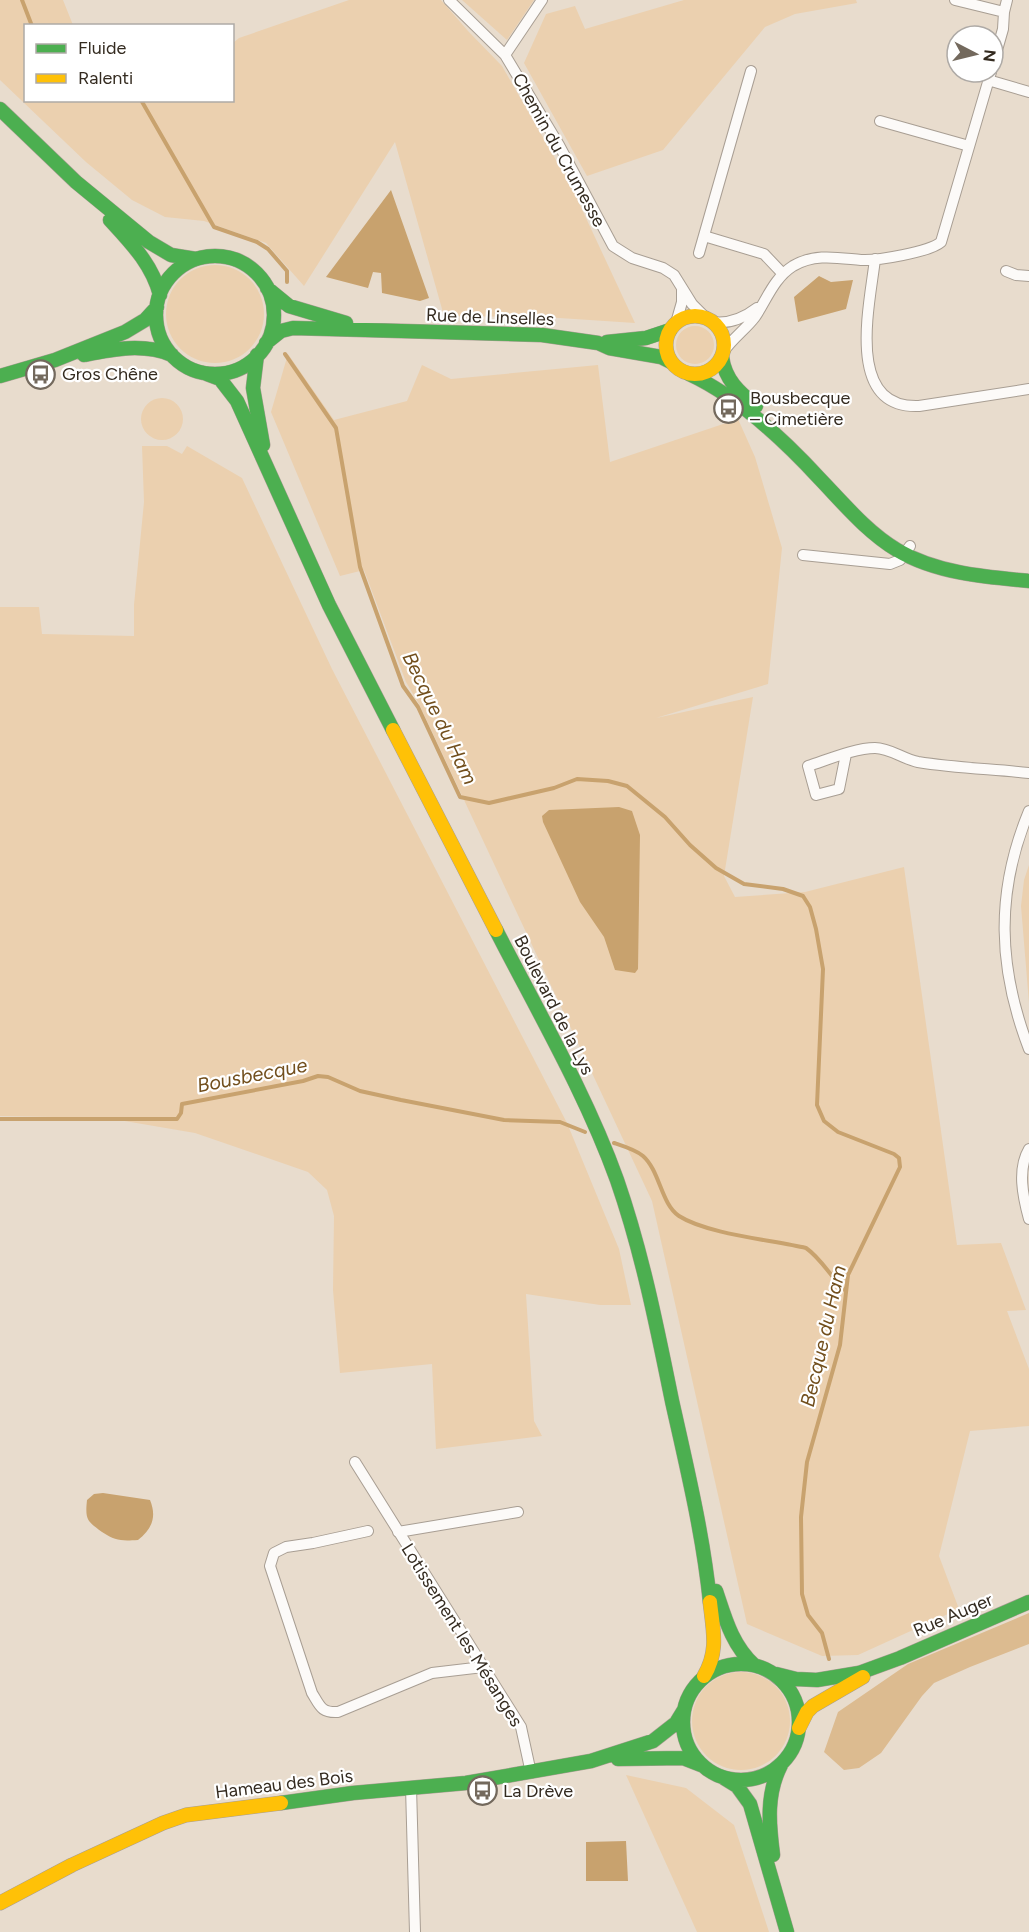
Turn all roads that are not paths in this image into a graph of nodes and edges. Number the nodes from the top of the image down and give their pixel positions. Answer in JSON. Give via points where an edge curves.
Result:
{"nodes":[{"id":1,"x":449,"y":0,"type":"edge"},
{"id":2,"x":542,"y":0,"type":"edge"},
{"id":3,"x":955,"y":0,"type":"edge"},
{"id":4,"x":1007,"y":0,"type":"edge"},
{"id":5,"x":1004,"y":12,"type":"junction"},
{"id":6,"x":1003,"y":24,"type":"edge"},
{"id":7,"x":505,"y":54,"type":"junction"},
{"id":8,"x":751,"y":71,"type":"dead end"},
{"id":9,"x":1005,"y":82,"type":"edge"},
{"id":10,"x":987,"y":84,"type":"edge"},
{"id":11,"x":1029,"y":92,"type":"edge"},
{"id":12,"x":0,"y":109,"type":"edge"},
{"id":13,"x":880,"y":121,"type":"dead end"},
{"id":14,"x":969,"y":146,"type":"junction"},
{"id":15,"x":76,"y":182,"type":"junction"},
{"id":16,"x":704,"y":236,"type":"junction"},
{"id":17,"x":699,"y":253,"type":"dead end"},
{"id":18,"x":196,"y":259,"type":"junction"},
{"id":19,"x":875,"y":259,"type":"junction"},
{"id":20,"x":1006,"y":271,"type":"dead end"},
{"id":21,"x":783,"y":274,"type":"junction"},
{"id":22,"x":1029,"y":276,"type":"edge"},
{"id":23,"x":680,"y":282,"type":"junction"},
{"id":24,"x":266,"y":287,"type":"junction"},
{"id":25,"x":158,"y":301,"type":"junction"},
{"id":26,"x":764,"y":301,"type":"junction"},
{"id":27,"x":709,"y":319,"type":"junction"},
{"id":28,"x":673,"y":327,"type":"junction"},
{"id":29,"x":381,"y":330,"type":"junction"},
{"id":30,"x":266,"y":343,"type":"junction"},
{"id":31,"x":598,"y":343,"type":"junction"},
{"id":32,"x":723,"y":354,"type":"junction"},
{"id":33,"x":172,"y":355,"type":"junction"},
{"id":34,"x":257,"y":355,"type":"junction"},
{"id":35,"x":55,"y":360,"type":"junction"},
{"id":36,"x":671,"y":362,"type":"junction"},
{"id":37,"x":204,"y":372,"type":"junction"},
{"id":38,"x":690,"y":374,"type":"junction"},
{"id":39,"x":0,"y":376,"type":"edge"},
{"id":40,"x":1029,"y":389,"type":"edge"},
{"id":41,"x":283,"y":504,"type":"junction"},
{"id":42,"x":908,"y":550,"type":"junction"},
{"id":43,"x":803,"y":555,"type":"dead end"},
{"id":44,"x":1029,"y":581,"type":"edge"},
{"id":45,"x":846,"y":754,"type":"dead end"},
{"id":46,"x":1029,"y":773,"type":"edge"},
{"id":47,"x":1029,"y":811,"type":"edge"},
{"id":48,"x":1029,"y":1049,"type":"edge"},
{"id":49,"x":1029,"y":1149,"type":"edge"},
{"id":50,"x":1029,"y":1219,"type":"edge"},
{"id":51,"x":355,"y":1462,"type":"dead end"},
{"id":52,"x":518,"y":1512,"type":"dead end"},
{"id":53,"x":368,"y":1531,"type":"dead end"},
{"id":54,"x":398,"y":1532,"type":"junction"},
{"id":55,"x":705,"y":1554,"type":"junction"},
{"id":56,"x":1029,"y":1602,"type":"edge"},
{"id":57,"x":891,"y":1661,"type":"junction"},
{"id":58,"x":754,"y":1665,"type":"junction"},
{"id":59,"x":483,"y":1667,"type":"junction"},
{"id":60,"x":773,"y":1673,"type":"junction"},
{"id":61,"x":704,"y":1676,"type":"junction"},
{"id":62,"x":684,"y":1710,"type":"junction"},
{"id":63,"x":798,"y":1729,"type":"junction"},
{"id":64,"x":591,"y":1761,"type":"junction"},
{"id":65,"x":782,"y":1762,"type":"junction"},
{"id":66,"x":702,"y":1766,"type":"junction"},
{"id":67,"x":531,"y":1773,"type":"junction"},
{"id":68,"x":722,"y":1777,"type":"junction"},
{"id":69,"x":411,"y":1787,"type":"junction"},
{"id":70,"x":0,"y":1903,"type":"edge"},
{"id":71,"x":781,"y":1909,"type":"junction"},
{"id":72,"x":415,"y":1932,"type":"edge"},
{"id":73,"x":787,"y":1932,"type":"edge"}],
"edges":[{"from":1,"to":7,"type":"street","name":"Chemin du Crumesse"},
{"from":2,"to":7,"type":"street"},
{"from":3,"to":5,"type":"street"},
{"from":4,"to":5,"type":"street"},
{"from":5,"to":6,"type":"street"},
{"from":7,"to":23,"type":"street","name":"Chemin du Crumesse","via":[[613,246],[632,258],[669,271]]},
{"from":8,"to":16,"type":"street"},
{"from":9,"to":11,"type":"street"},
{"from":10,"to":14,"type":"street"},
{"from":12,"to":15,"type":"main road"},
{"from":13,"to":14,"type":"street"},
{"from":14,"to":19,"type":"street","via":[[941,242],[926,250]]},
{"from":15,"to":18,"type":"main road","via":[[163,252]]},
{"from":15,"to":25,"type":"main road","via":[[141,255],[156,280]]},
{"from":16,"to":17,"type":"street"},
{"from":16,"to":21,"type":"street","via":[[764,254]]},
{"from":18,"to":24,"type":"main road","via":[[218,256],[240,262]]},
{"from":18,"to":25,"type":"main road","via":[[174,273]]},
{"from":19,"to":21,"type":"street","via":[[826,256],[801,262]]},
{"from":19,"to":40,"type":"street","via":[[866,356],[874,383],[889,400],[918,406]]},
{"from":20,"to":22,"type":"street"},
{"from":21,"to":26,"type":"street"},
{"from":23,"to":27,"type":"street","name":"Chemin du Crumesse","via":[[692,304]]},
{"from":23,"to":28,"type":"street","via":[[682,297]]},
{"from":24,"to":29,"type":"main road","name":"Rue de Linselles","via":[[289,306]]},
{"from":24,"to":30,"type":"main road","via":[[273,315]]},
{"from":25,"to":33,"type":"main road","via":[[159,333]]},
{"from":25,"to":35,"type":"main road","via":[[145,320],[132,328]]},
{"from":26,"to":27,"type":"street","via":[[741,318],[725,322]]},
{"from":26,"to":32,"type":"street"},
{"from":27,"to":28,"type":"main road","via":[[692,316]]},
{"from":27,"to":32,"type":"main road","via":[[722,334]]},
{"from":28,"to":31,"type":"main road","name":"Rue de Linselles","via":[[640,339]]},
{"from":28,"to":36,"type":"main road","via":[[666,346]]},
{"from":29,"to":30,"type":"main road","name":"Rue de Linselles","via":[[292,328]]},
{"from":29,"to":31,"type":"main road","name":"Rue de Linselles","via":[[521,333]]},
{"from":30,"to":34,"type":"main road"},
{"from":31,"to":36,"type":"main road","name":"Rue de Linselles"},
{"from":32,"to":38,"type":"main road","via":[[707,372]]},
{"from":32,"to":42,"type":"main road","via":[[725,375],[742,396],[795,439]]},
{"from":33,"to":35,"type":"main road","via":[[135,348]]},
{"from":33,"to":37,"type":"main road"},
{"from":34,"to":37,"type":"main road","via":[[232,371]]},
{"from":34,"to":41,"type":"main road","name":"Boulevard de la Lys","via":[[253,382],[260,431]]},
{"from":35,"to":39,"type":"main road"},
{"from":36,"to":38,"type":"main road"},
{"from":37,"to":41,"type":"main road","name":"Boulevard de la Lys","via":[[220,379],[234,396]]},
{"from":38,"to":42,"type":"main road","via":[[713,386],[771,431],[886,542]]},
{"from":41,"to":55,"type":"main road","name":"Boulevard de la Lys","via":[[329,605],[599,1136],[642,1260]]},
{"from":42,"to":43,"type":"street","via":[[890,564]]},
{"from":42,"to":44,"type":"main road","via":[[929,564]]},
{"from":45,"to":46,"type":"street","via":[[881,748],[917,762]]},
{"from":47,"to":48,"type":"street","via":[[1010,874],[1005,927],[1009,984]]},
{"from":49,"to":50,"type":"street","via":[[1022,1176]]},
{"from":51,"to":54,"type":"street","name":"Lotissement les Mésanges"},
{"from":52,"to":54,"type":"street","name":"Lotissement les Mésanges"},
{"from":53,"to":59,"type":"street","via":[[286,1547],[274,1553],[270,1566],[312,1693],[321,1708],[338,1712],[432,1673]]},
{"from":54,"to":59,"type":"street","name":"Lotissement les Mésanges"},
{"from":55,"to":58,"type":"main road","name":"Boulevard de la Lys","via":[[731,1636],[741,1654]]},
{"from":55,"to":61,"type":"main road","name":"Boulevard de la Lys","via":[[714,1643],[712,1663]]},
{"from":56,"to":57,"type":"main road","name":"Rue Auger"},
{"from":57,"to":60,"type":"main road","name":"Rue Auger","via":[[820,1680],[796,1680]]},
{"from":57,"to":63,"type":"main road","name":"Rue Auger","via":[[813,1706]]},
{"from":58,"to":60,"type":"main road"},
{"from":58,"to":61,"type":"main road","via":[[728,1665]]},
{"from":59,"to":67,"type":"street","name":"Lotissement les Mésanges","via":[[521,1727]]},
{"from":60,"to":63,"type":"main road","via":[[795,1701]]},
{"from":61,"to":62,"type":"main road","via":[[691,1691]]},
{"from":62,"to":64,"type":"main road","name":"Hameau des Bois","via":[[663,1735]]},
{"from":62,"to":66,"type":"main road","via":[[684,1737]]},
{"from":63,"to":65,"type":"main road","via":[[795,1744]]},
{"from":64,"to":66,"type":"main road","name":"Hameau des Bois","via":[[671,1757]]},
{"from":64,"to":67,"type":"main road","name":"Hameau des Bois"},
{"from":65,"to":68,"type":"main road","via":[[758,1777]]},
{"from":65,"to":71,"type":"main road","via":[[773,1779],[769,1804]]},
{"from":66,"to":68,"type":"main road"},
{"from":67,"to":69,"type":"main road","name":"Hameau des Bois"},
{"from":68,"to":71,"type":"main road","via":[[737,1786],[750,1804]]},
{"from":69,"to":70,"type":"main road","name":"Hameau des Bois","via":[[186,1815],[72,1865]]},
{"from":69,"to":72,"type":"street"},
{"from":71,"to":73,"type":"main road"}]}
